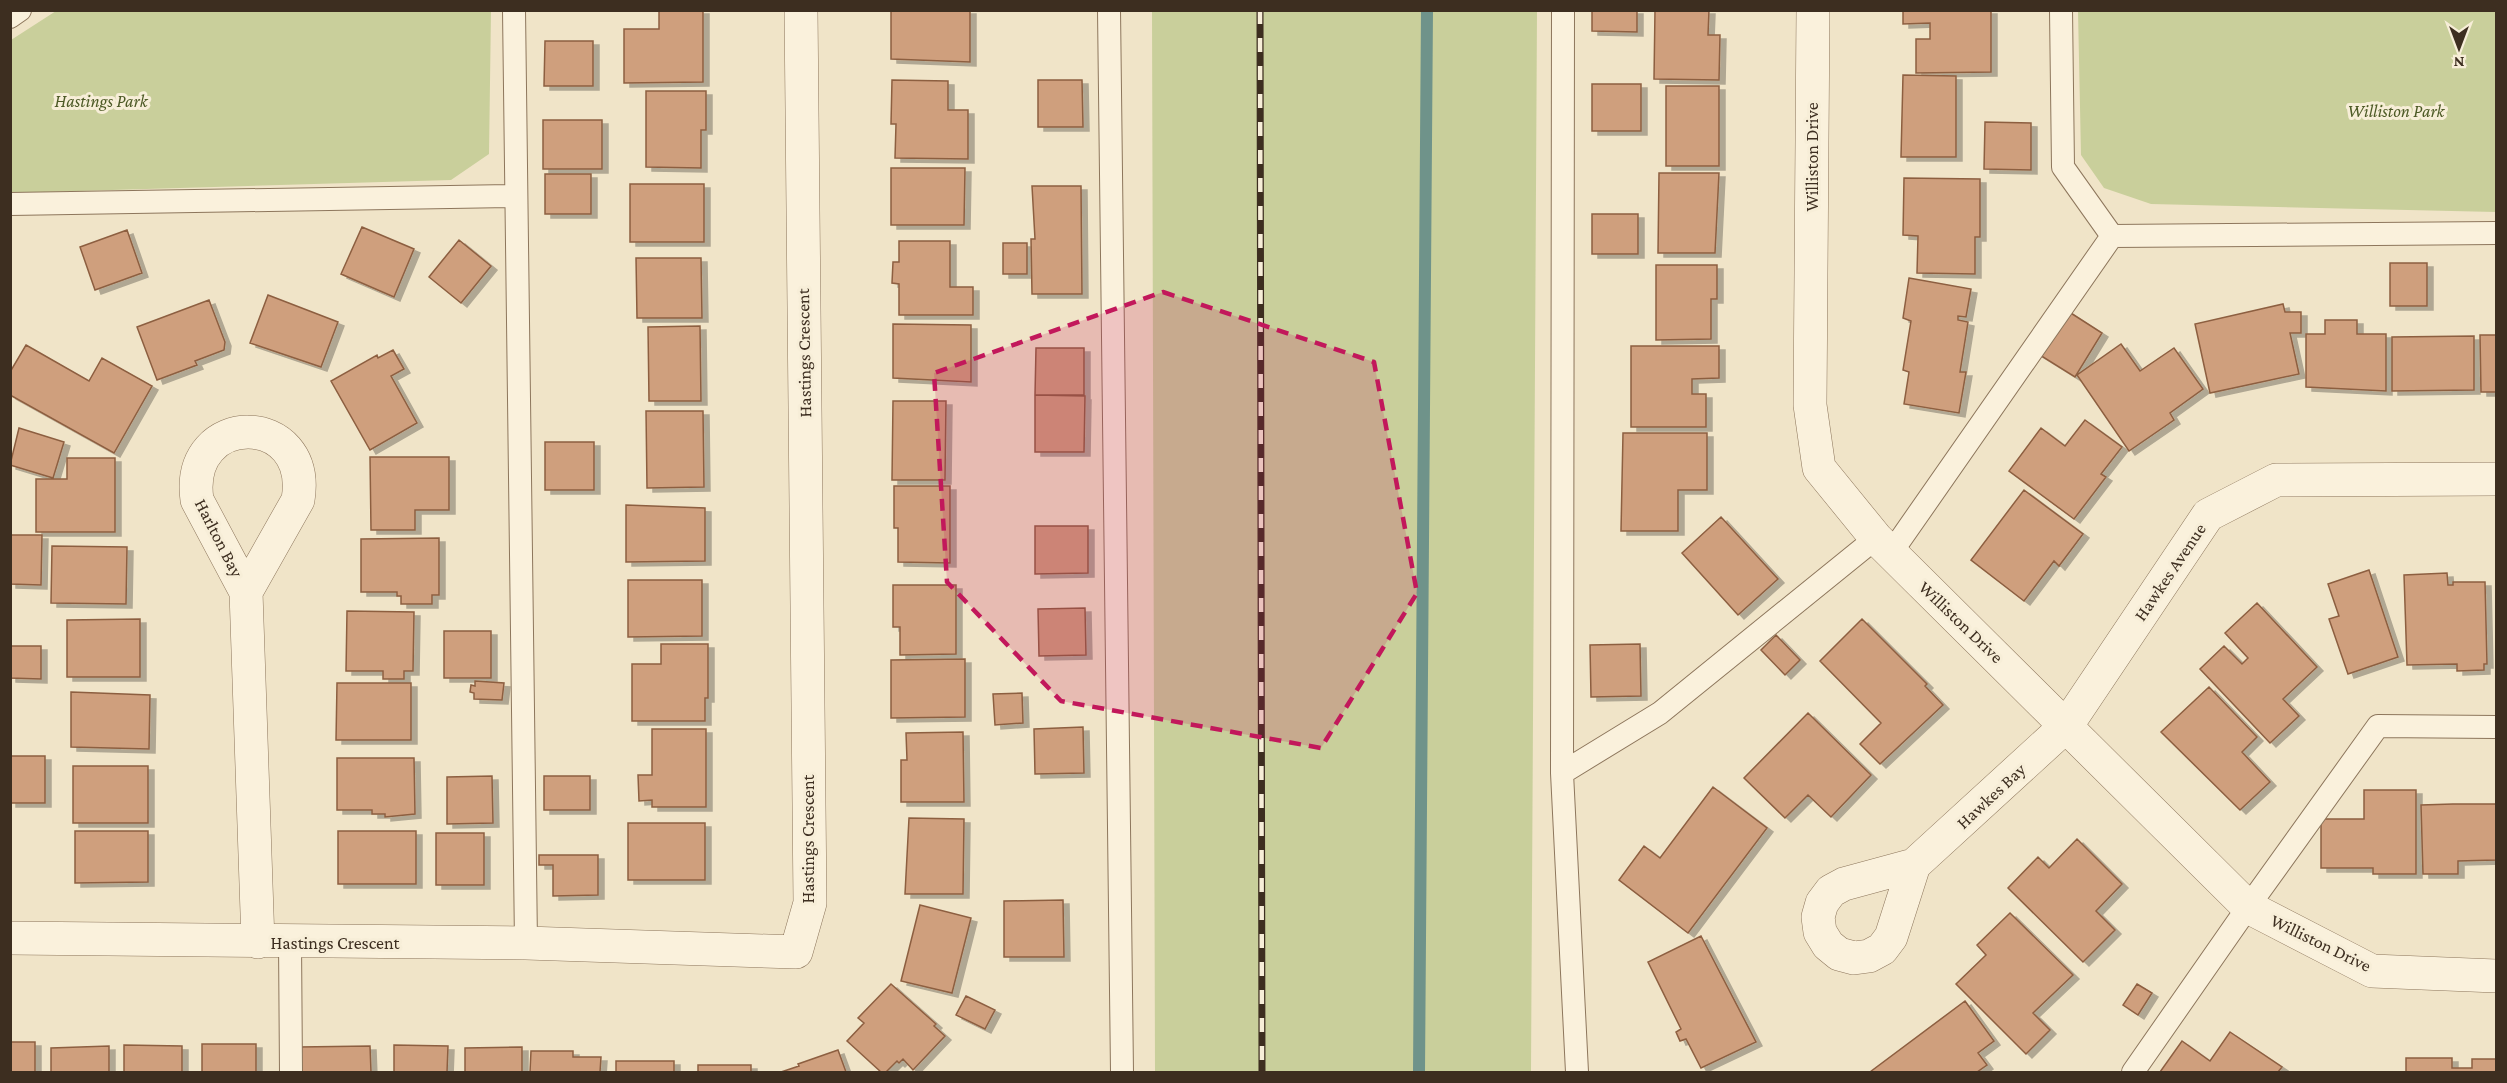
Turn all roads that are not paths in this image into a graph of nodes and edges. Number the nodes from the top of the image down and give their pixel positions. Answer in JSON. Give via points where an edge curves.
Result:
{"nodes":[{"id":1,"x":21,"y":10,"type":"edge"},
{"id":2,"x":514,"y":10,"type":"edge"},
{"id":3,"x":801,"y":10,"type":"edge"},
{"id":4,"x":1109,"y":10,"type":"edge"},
{"id":5,"x":1563,"y":10,"type":"edge"},
{"id":6,"x":1813,"y":10,"type":"edge"},
{"id":7,"x":2061,"y":10,"type":"edge"},
{"id":8,"x":10,"y":17,"type":"edge"},
{"id":9,"x":516,"y":196,"type":"junction"},
{"id":10,"x":10,"y":204,"type":"edge"},
{"id":11,"x":2496,"y":233,"type":"edge"},
{"id":12,"x":2112,"y":236,"type":"junction"},
{"id":13,"x":2496,"y":479,"type":"edge"},
{"id":14,"x":1884,"y":545,"type":"junction"},
{"id":15,"x":246,"y":592,"type":"dead end"},
{"id":16,"x":2067,"y":725,"type":"junction"},
{"id":17,"x":2496,"y":727,"type":"edge"},
{"id":18,"x":1562,"y":773,"type":"junction"},
{"id":19,"x":1914,"y":865,"type":"dead end"},
{"id":20,"x":2248,"y":907,"type":"junction"},
{"id":21,"x":10,"y":938,"type":"edge"},
{"id":22,"x":258,"y":942,"type":"junction"},
{"id":23,"x":290,"y":942,"type":"junction"},
{"id":24,"x":526,"y":944,"type":"junction"},
{"id":25,"x":2496,"y":976,"type":"edge"},
{"id":26,"x":291,"y":1072,"type":"edge"},
{"id":27,"x":1122,"y":1072,"type":"edge"},
{"id":28,"x":1576,"y":1072,"type":"edge"},
{"id":29,"x":2133,"y":1072,"type":"edge"}],
"edges":[{"from":1,"to":8,"type":"lane"},
{"from":2,"to":9,"type":"lane"},
{"from":3,"to":24,"type":"street","name":"Hastings Crescent","via":[[810,903],[796,952]]},
{"from":4,"to":27,"type":"lane"},
{"from":5,"to":18,"type":"lane"},
{"from":6,"to":14,"type":"street","name":"Williston Drive","via":[[1810,405],[1819,468]]},
{"from":7,"to":12,"type":"lane","via":[[2063,167]]},
{"from":9,"to":10,"type":"lane"},
{"from":9,"to":24,"type":"lane"},
{"from":11,"to":12,"type":"lane"},
{"from":12,"to":14,"type":"lane"},
{"from":13,"to":16,"type":"street","name":"Hawkes Avenue","via":[[2276,480],[2208,515]]},
{"from":14,"to":16,"type":"street","name":"Williston Drive"},
{"from":14,"to":18,"type":"lane","via":[[1660,713]]},
{"from":15,"to":22,"type":"street","name":"Harlton Bay"},
{"from":16,"to":19,"type":"street","name":"Hawkes Bay"},
{"from":16,"to":20,"type":"street","name":"Williston Drive"},
{"from":17,"to":20,"type":"lane","via":[[2378,726]]},
{"from":18,"to":28,"type":"lane"},
{"from":20,"to":25,"type":"street","name":"Williston Drive","via":[[2372,971]]},
{"from":20,"to":29,"type":"lane"},
{"from":21,"to":22,"type":"street","name":"Hastings Crescent"},
{"from":22,"to":23,"type":"street","name":"Hastings Crescent"},
{"from":23,"to":24,"type":"street","name":"Hastings Crescent"},
{"from":23,"to":26,"type":"lane"}]}
